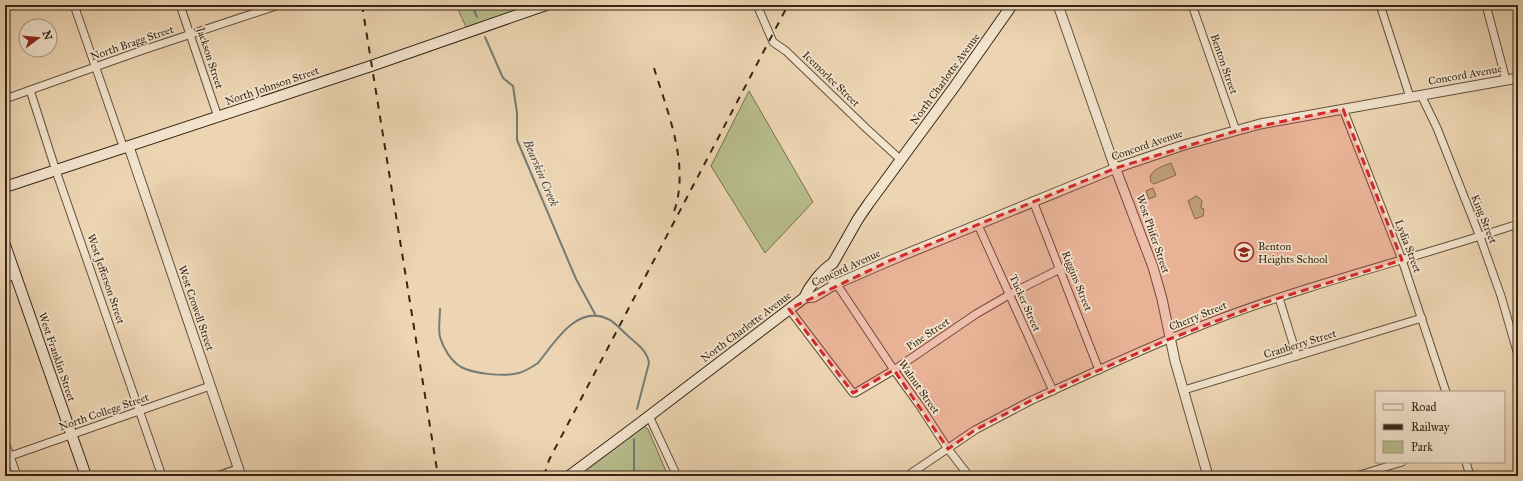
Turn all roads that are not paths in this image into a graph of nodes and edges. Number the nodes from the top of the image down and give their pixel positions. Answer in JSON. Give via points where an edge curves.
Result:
{"nodes":[{"id":1,"x":12,"y":5,"type":"edge"},
{"id":2,"x":74,"y":5,"type":"edge"},
{"id":3,"x":180,"y":5,"type":"edge"},
{"id":4,"x":280,"y":5,"type":"edge"},
{"id":5,"x":546,"y":5,"type":"edge"},
{"id":6,"x":757,"y":5,"type":"edge"},
{"id":7,"x":1012,"y":5,"type":"edge"},
{"id":8,"x":1058,"y":5,"type":"edge"},
{"id":9,"x":1192,"y":5,"type":"edge"},
{"id":10,"x":1380,"y":5,"type":"edge"},
{"id":11,"x":1486,"y":5,"type":"edge"},
{"id":12,"x":266,"y":7,"type":"edge"},
{"id":13,"x":5,"y":8,"type":"edge"},
{"id":14,"x":190,"y":35,"type":"junction"},
{"id":15,"x":95,"y":67,"type":"junction"},
{"id":16,"x":1518,"y":78,"type":"edge"},
{"id":17,"x":1506,"y":80,"type":"junction"},
{"id":18,"x":30,"y":90,"type":"junction"},
{"id":19,"x":1421,"y":95,"type":"junction"},
{"id":20,"x":1410,"y":97,"type":"junction"},
{"id":21,"x":5,"y":99,"type":"edge"},
{"id":22,"x":1343,"y":109,"type":"junction"},
{"id":23,"x":218,"y":117,"type":"junction"},
{"id":24,"x":1236,"y":131,"type":"junction"},
{"id":25,"x":126,"y":148,"type":"junction"},
{"id":26,"x":901,"y":160,"type":"junction"},
{"id":27,"x":1116,"y":168,"type":"junction"},
{"id":28,"x":56,"y":171,"type":"junction"},
{"id":29,"x":5,"y":188,"type":"edge"},
{"id":30,"x":1033,"y":201,"type":"junction"},
{"id":31,"x":1518,"y":224,"type":"edge"},
{"id":32,"x":978,"y":225,"type":"junction"},
{"id":33,"x":1480,"y":237,"type":"junction"},
{"id":34,"x":5,"y":245,"type":"edge"},
{"id":35,"x":1402,"y":260,"type":"junction"},
{"id":36,"x":1060,"y":269,"type":"junction"},
{"id":37,"x":825,"y":274,"type":"junction"},
{"id":38,"x":15,"y":275,"type":"junction"},
{"id":39,"x":5,"y":278,"type":"edge"},
{"id":40,"x":836,"y":284,"type":"junction"},
{"id":41,"x":1009,"y":295,"type":"junction"},
{"id":42,"x":804,"y":298,"type":"junction"},
{"id":43,"x":1279,"y":298,"type":"junction"},
{"id":44,"x":789,"y":309,"type":"junction"},
{"id":45,"x":1422,"y":318,"type":"junction"},
{"id":46,"x":1170,"y":339,"type":"junction"},
{"id":47,"x":1518,"y":355,"type":"edge"},
{"id":48,"x":1297,"y":356,"type":"junction"},
{"id":49,"x":894,"y":370,"type":"junction"},
{"id":50,"x":1099,"y":370,"type":"junction"},
{"id":51,"x":210,"y":386,"type":"junction"},
{"id":52,"x":1184,"y":390,"type":"junction"},
{"id":53,"x":1053,"y":391,"type":"junction"},
{"id":54,"x":1446,"y":391,"type":"edge"},
{"id":55,"x":140,"y":411,"type":"junction"},
{"id":56,"x":649,"y":416,"type":"junction"},
{"id":57,"x":71,"y":435,"type":"junction"},
{"id":58,"x":5,"y":442,"type":"edge"},
{"id":59,"x":948,"y":448,"type":"junction"},
{"id":60,"x":8,"y":457,"type":"edge"},
{"id":61,"x":1399,"y":463,"type":"edge"},
{"id":62,"x":1466,"y":463,"type":"edge"},
{"id":63,"x":240,"y":472,"type":"edge"},
{"id":64,"x":17,"y":476,"type":"edge"},
{"id":65,"x":86,"y":476,"type":"edge"},
{"id":66,"x":162,"y":476,"type":"edge"},
{"id":67,"x":215,"y":476,"type":"edge"},
{"id":68,"x":569,"y":476,"type":"edge"},
{"id":69,"x":677,"y":476,"type":"edge"},
{"id":70,"x":907,"y":476,"type":"edge"},
{"id":71,"x":969,"y":476,"type":"edge"},
{"id":72,"x":1208,"y":476,"type":"edge"},
{"id":73,"x":1356,"y":476,"type":"edge"},
{"id":74,"x":1470,"y":476,"type":"edge"}],
"edges":[{"from":1,"to":13,"type":"street"},
{"from":2,"to":15,"type":"street","name":"West Crowell Street"},
{"from":3,"to":14,"type":"street","name":"Jackson Street"},
{"from":4,"to":12,"type":"street","name":"North Bragg Street"},
{"from":5,"to":23,"type":"main road","name":"North Johnson Street"},
{"from":6,"to":26,"type":"street","name":"Icemorlee Street","via":[[773,42],[786,51]]},
{"from":7,"to":26,"type":"main road","name":"North Charlotte Avenue"},
{"from":8,"to":27,"type":"street","name":"West Phifer Street"},
{"from":9,"to":24,"type":"street","name":"Benton Street"},
{"from":10,"to":20,"type":"street"},
{"from":11,"to":17,"type":"street"},
{"from":12,"to":14,"type":"street","name":"North Bragg Street"},
{"from":14,"to":15,"type":"street","name":"North Bragg Street"},
{"from":14,"to":23,"type":"street","name":"Jackson Street"},
{"from":15,"to":18,"type":"street","name":"North Bragg Street"},
{"from":15,"to":25,"type":"street","name":"West Crowell Street"},
{"from":16,"to":17,"type":"street","name":"Concord Avenue"},
{"from":17,"to":19,"type":"street","name":"Concord Avenue"},
{"from":18,"to":21,"type":"street","name":"North Bragg Street"},
{"from":18,"to":28,"type":"street","name":"West Jefferson Street"},
{"from":19,"to":20,"type":"street","name":"Concord Avenue"},
{"from":19,"to":33,"type":"street","name":"King Street","via":[[1437,128]]},
{"from":20,"to":22,"type":"street","name":"Concord Avenue"},
{"from":22,"to":24,"type":"street","name":"Concord Avenue"},
{"from":22,"to":35,"type":"street","name":"Lydia Street"},
{"from":23,"to":25,"type":"main road","name":"North Johnson Street"},
{"from":24,"to":27,"type":"street","name":"Concord Avenue"},
{"from":25,"to":28,"type":"main road","name":"North Johnson Street"},
{"from":25,"to":51,"type":"street","name":"West Crowell Street"},
{"from":26,"to":37,"type":"main road","name":"North Charlotte Avenue","via":[[858,219]]},
{"from":27,"to":30,"type":"street","name":"Concord Avenue"},
{"from":27,"to":46,"type":"street","name":"West Phifer Street","via":[[1153,267]]},
{"from":28,"to":29,"type":"main road","name":"North Johnson Street"},
{"from":28,"to":55,"type":"street","name":"West Jefferson Street"},
{"from":30,"to":32,"type":"street","name":"Concord Avenue"},
{"from":30,"to":36,"type":"street","name":"Riggins Street"},
{"from":31,"to":33,"type":"street","name":"Cherry Street"},
{"from":32,"to":40,"type":"street","name":"Concord Avenue"},
{"from":32,"to":41,"type":"street","name":"Tucker Street"},
{"from":33,"to":35,"type":"street","name":"Cherry Street"},
{"from":33,"to":47,"type":"street","name":"King Street"},
{"from":34,"to":38,"type":"main road","name":"West Franklin Street"},
{"from":35,"to":43,"type":"street","name":"Cherry Street"},
{"from":35,"to":45,"type":"street","name":"Lydia Street"},
{"from":36,"to":41,"type":"street","name":"Pine Street"},
{"from":36,"to":50,"type":"street","name":"Riggins Street"},
{"from":37,"to":40,"type":"street","name":"Walnut Street"},
{"from":37,"to":42,"type":"main road","name":"North Charlotte Avenue","via":[[813,293]]},
{"from":38,"to":39,"type":"street"},
{"from":38,"to":57,"type":"main road","name":"West Franklin Street"},
{"from":40,"to":42,"type":"street","name":"Concord Avenue","via":[[814,297]]},
{"from":40,"to":49,"type":"street","name":"Walnut Street"},
{"from":41,"to":49,"type":"street","name":"Pine Street","via":[[976,314]]},
{"from":41,"to":53,"type":"street","name":"Tucker Street"},
{"from":42,"to":44,"type":"main road","name":"North Charlotte Avenue"},
{"from":43,"to":46,"type":"street","name":"Cherry Street","via":[[1217,319]]},
{"from":43,"to":48,"type":"street"},
{"from":44,"to":49,"type":"street","name":"Pine Street","via":[[853,393]]},
{"from":44,"to":56,"type":"main road","name":"North Charlotte Avenue"},
{"from":45,"to":48,"type":"street","name":"Cranberry Street"},
{"from":45,"to":54,"type":"street","name":"Lydia Street"},
{"from":46,"to":50,"type":"street","name":"Cherry Street"},
{"from":46,"to":52,"type":"street","name":"West Phifer Street"},
{"from":48,"to":52,"type":"street","name":"Cranberry Street"},
{"from":49,"to":59,"type":"street","name":"Walnut Street"},
{"from":50,"to":53,"type":"street","name":"Cherry Street"},
{"from":51,"to":55,"type":"street","name":"North College Street"},
{"from":51,"to":63,"type":"street","name":"West Crowell Street"},
{"from":52,"to":72,"type":"street","name":"West Phifer Street"},
{"from":53,"to":59,"type":"street","name":"Cherry Street","via":[[974,430]]},
{"from":55,"to":57,"type":"street","name":"North College Street"},
{"from":55,"to":66,"type":"street","name":"West Jefferson Street"},
{"from":56,"to":68,"type":"main road","name":"North Charlotte Avenue"},
{"from":56,"to":69,"type":"street"},
{"from":57,"to":60,"type":"street","name":"North College Street"},
{"from":57,"to":65,"type":"main road","name":"West Franklin Street"},
{"from":58,"to":60,"type":"street"},
{"from":59,"to":70,"type":"street","name":"Cherry Street"},
{"from":59,"to":71,"type":"street","name":"Walnut Street"},
{"from":60,"to":64,"type":"street"},
{"from":61,"to":73,"type":"street"},
{"from":62,"to":74,"type":"street"},
{"from":63,"to":67,"type":"street"}]}
